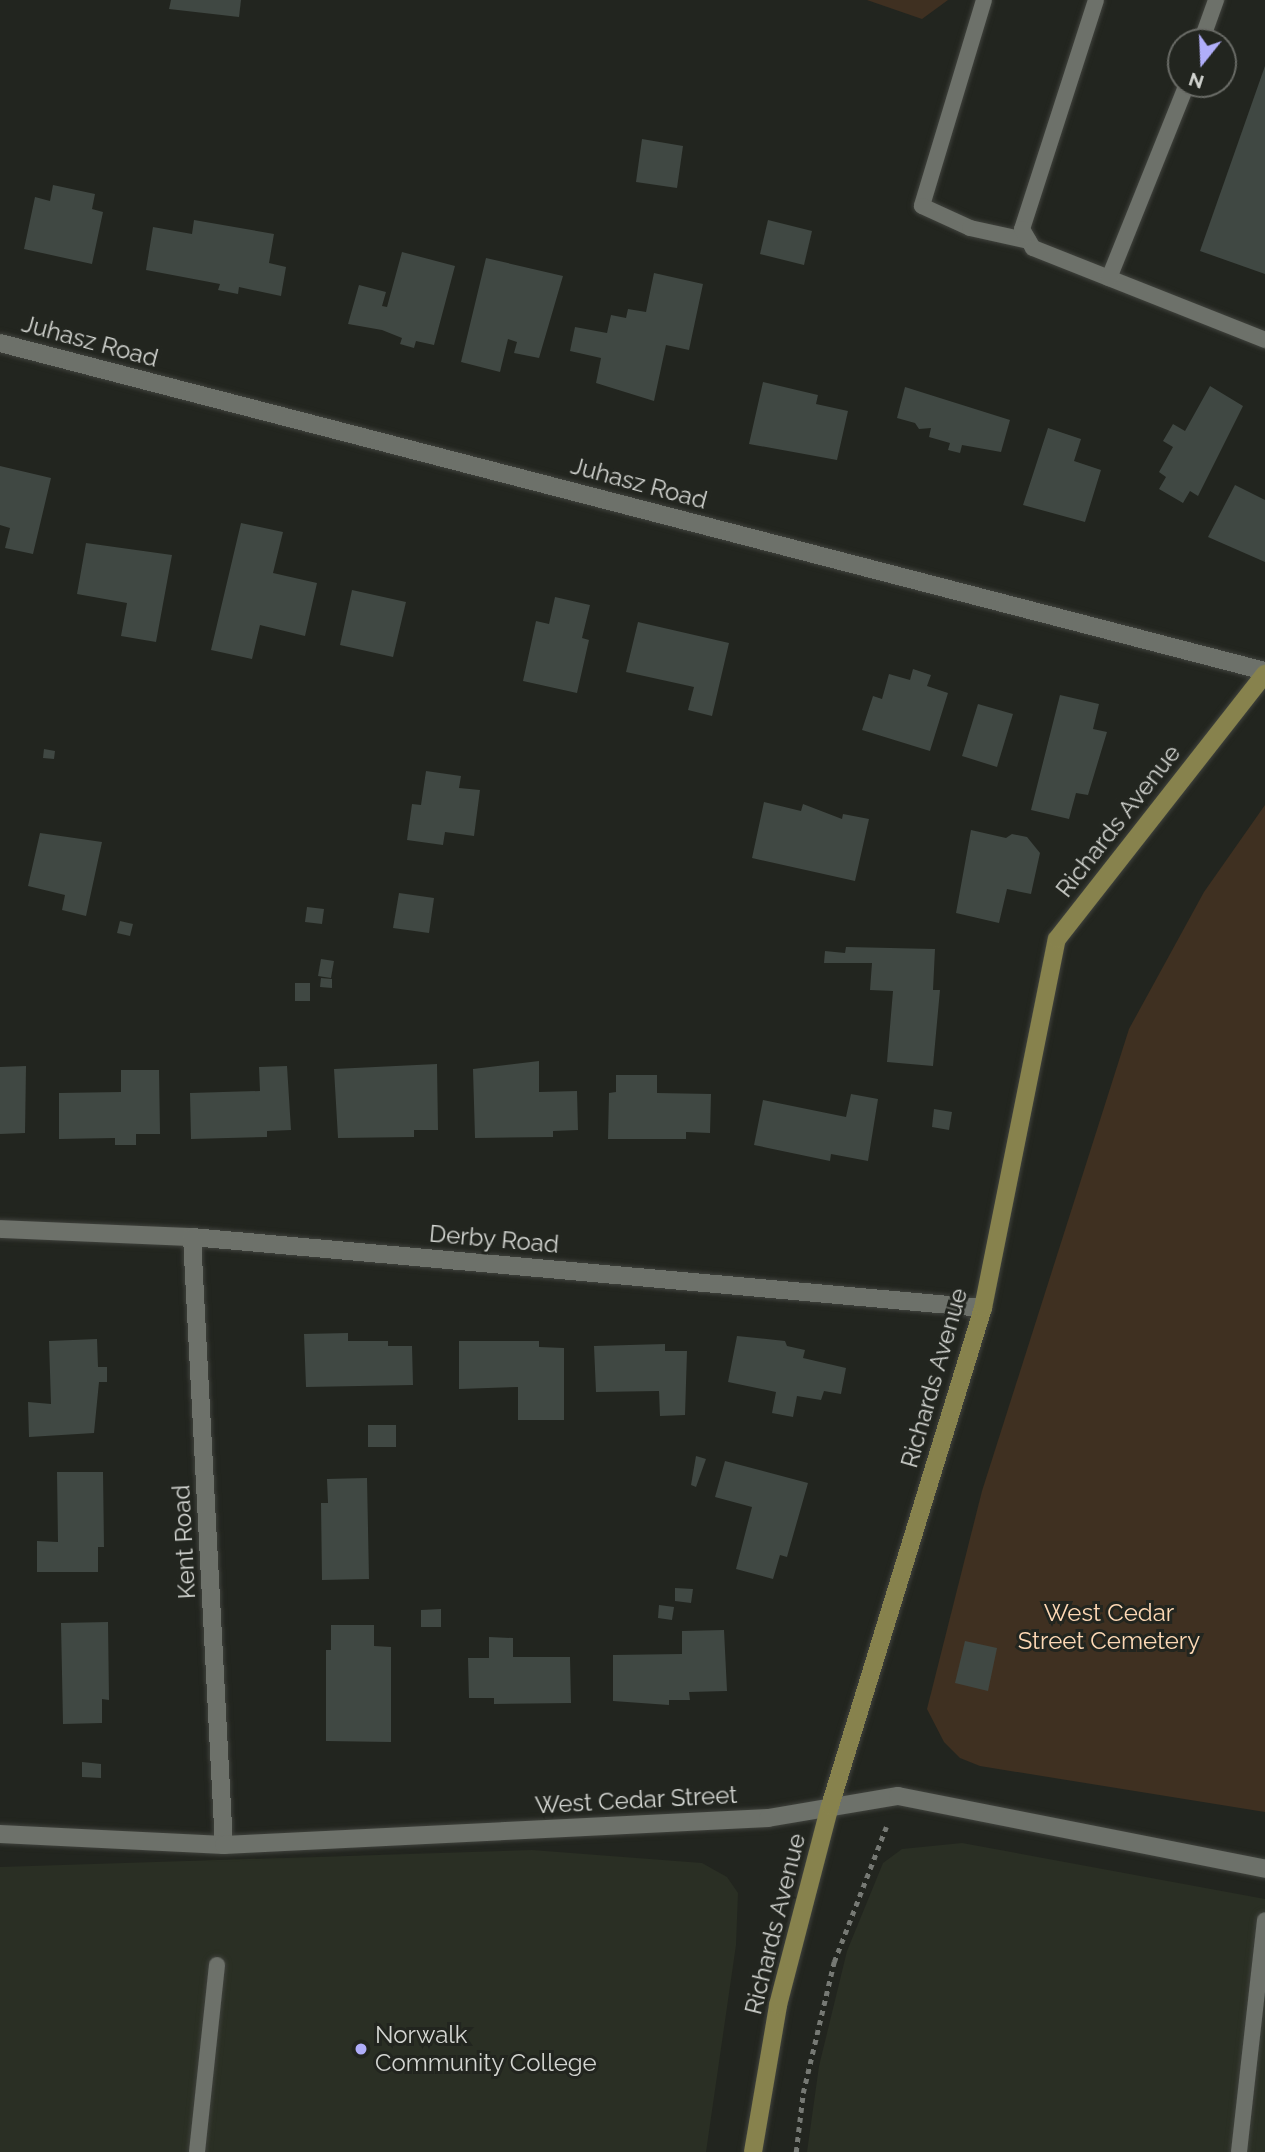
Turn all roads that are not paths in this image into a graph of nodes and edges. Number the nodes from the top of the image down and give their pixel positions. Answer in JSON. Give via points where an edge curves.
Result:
{"nodes":[{"id":1,"x":984,"y":0,"type":"edge"},
{"id":2,"x":1096,"y":0,"type":"edge"},
{"id":3,"x":1216,"y":0,"type":"edge"},
{"id":4,"x":1206,"y":28,"type":"edge"},
{"id":5,"x":1180,"y":98,"type":"edge"},
{"id":6,"x":1029,"y":241,"type":"junction"},
{"id":7,"x":1109,"y":278,"type":"junction"},
{"id":8,"x":1265,"y":340,"type":"edge"},
{"id":9,"x":0,"y":343,"type":"edge"},
{"id":10,"x":1265,"y":672,"type":"edge"},
{"id":11,"x":0,"y":1230,"type":"edge"},
{"id":12,"x":192,"y":1237,"type":"junction"},
{"id":13,"x":983,"y":1308,"type":"junction"},
{"id":14,"x":830,"y":1806,"type":"junction"},
{"id":15,"x":0,"y":1834,"type":"edge"},
{"id":16,"x":224,"y":1846,"type":"junction"},
{"id":17,"x":1265,"y":1869,"type":"edge"},
{"id":18,"x":1265,"y":1920,"type":"edge"},
{"id":19,"x":217,"y":1965,"type":"dead end"},
{"id":20,"x":197,"y":2152,"type":"edge"},
{"id":21,"x":753,"y":2152,"type":"edge"},
{"id":22,"x":1240,"y":2152,"type":"edge"}],
"edges":[{"from":1,"to":6,"type":"lane","via":[[922,206],[970,228]]},
{"from":2,"to":6,"type":"lane","via":[[1023,229]]},
{"from":3,"to":4,"type":"lane"},
{"from":5,"to":7,"type":"lane"},
{"from":6,"to":7,"type":"lane","via":[[1033,248]]},
{"from":7,"to":8,"type":"lane"},
{"from":9,"to":10,"type":"street","name":"Juhasz Road"},
{"from":10,"to":13,"type":"street","name":"Richards Avenue","via":[[1058,939]]},
{"from":11,"to":12,"type":"street","name":"Derby Road"},
{"from":12,"to":13,"type":"street","name":"Derby Road"},
{"from":12,"to":16,"type":"street","name":"Kent Road"},
{"from":13,"to":14,"type":"street","name":"Richards Avenue"},
{"from":14,"to":16,"type":"street","name":"West Cedar Street","via":[[768,1818]]},
{"from":14,"to":17,"type":"street","name":"West Cedar Street","via":[[898,1796]]},
{"from":14,"to":21,"type":"street","name":"Richards Avenue","via":[[778,2005]]},
{"from":15,"to":16,"type":"street","name":"West Cedar Street"},
{"from":18,"to":22,"type":"lane"},
{"from":19,"to":20,"type":"lane"}]}
